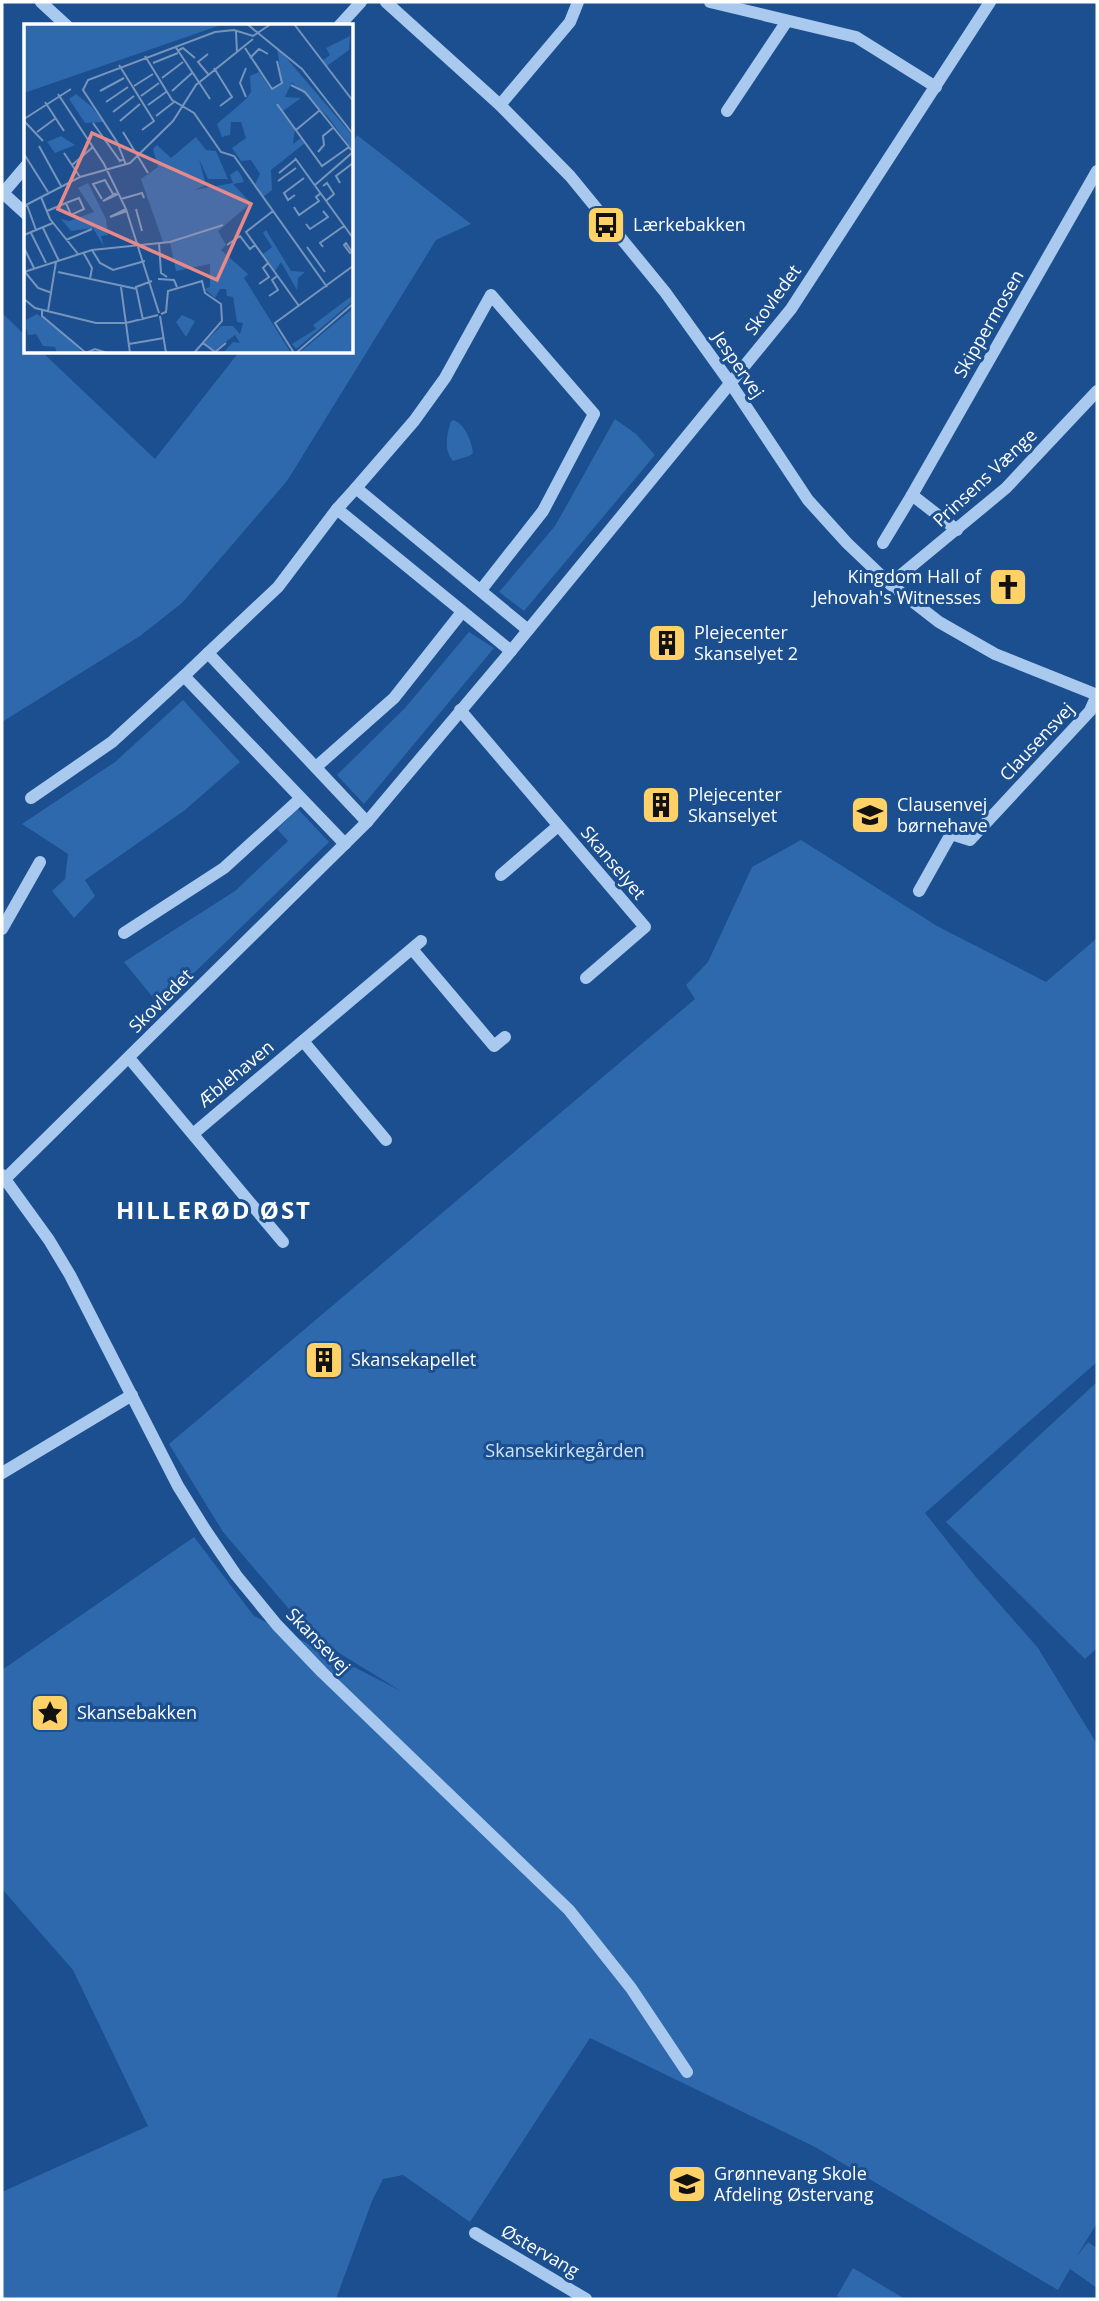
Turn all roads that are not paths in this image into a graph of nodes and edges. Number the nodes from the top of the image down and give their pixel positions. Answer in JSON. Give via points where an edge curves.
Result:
{"nodes":[{"id":1,"x":41,"y":2,"type":"edge"},
{"id":2,"x":361,"y":2,"type":"edge"},
{"id":3,"x":386,"y":2,"type":"edge"},
{"id":4,"x":579,"y":2,"type":"edge"},
{"id":5,"x":710,"y":2,"type":"edge"},
{"id":6,"x":990,"y":2,"type":"edge"},
{"id":7,"x":787,"y":21,"type":"junction"},
{"id":8,"x":66,"y":24,"type":"edge"},
{"id":9,"x":341,"y":24,"type":"edge"},
{"id":10,"x":936,"y":87,"type":"junction"},
{"id":11,"x":500,"y":105,"type":"junction"},
{"id":12,"x":727,"y":111,"type":"dead end"},
{"id":13,"x":24,"y":168,"type":"edge"},
{"id":14,"x":1097,"y":171,"type":"edge"},
{"id":15,"x":24,"y":213,"type":"edge"},
{"id":16,"x":731,"y":384,"type":"junction"},
{"id":17,"x":1097,"y":391,"type":"edge"},
{"id":18,"x":356,"y":488,"type":"junction"},
{"id":19,"x":912,"y":495,"type":"junction"},
{"id":20,"x":337,"y":509,"type":"junction"},
{"id":21,"x":957,"y":530,"type":"junction"},
{"id":22,"x":883,"y":543,"type":"dead end"},
{"id":23,"x":890,"y":584,"type":"junction"},
{"id":24,"x":481,"y":590,"type":"junction"},
{"id":25,"x":462,"y":612,"type":"junction"},
{"id":26,"x":528,"y":630,"type":"junction"},
{"id":27,"x":511,"y":651,"type":"junction"},
{"id":28,"x":208,"y":653,"type":"junction"},
{"id":29,"x":184,"y":676,"type":"junction"},
{"id":30,"x":1097,"y":695,"type":"edge"},
{"id":31,"x":460,"y":710,"type":"junction"},
{"id":32,"x":316,"y":767,"type":"junction"},
{"id":33,"x":31,"y":798,"type":"dead end"},
{"id":34,"x":300,"y":799,"type":"junction"},
{"id":35,"x":367,"y":822,"type":"junction"},
{"id":36,"x":558,"y":826,"type":"junction"},
{"id":37,"x":345,"y":844,"type":"junction"},
{"id":38,"x":40,"y":862,"type":"dead end"},
{"id":39,"x":501,"y":875,"type":"dead end"},
{"id":40,"x":919,"y":891,"type":"dead end"},
{"id":41,"x":2,"y":929,"type":"edge"},
{"id":42,"x":124,"y":933,"type":"dead end"},
{"id":43,"x":586,"y":978,"type":"dead end"},
{"id":44,"x":505,"y":1037,"type":"dead end"},
{"id":45,"x":303,"y":1041,"type":"junction"},
{"id":46,"x":129,"y":1059,"type":"junction"},
{"id":47,"x":193,"y":1134,"type":"junction"},
{"id":48,"x":386,"y":1140,"type":"dead end"},
{"id":49,"x":3,"y":1179,"type":"edge"},
{"id":50,"x":283,"y":1242,"type":"dead end"},
{"id":51,"x":132,"y":1395,"type":"junction"},
{"id":52,"x":2,"y":1473,"type":"edge"},
{"id":53,"x":687,"y":2071,"type":"dead end"},
{"id":54,"x":475,"y":2234,"type":"dead end"},
{"id":55,"x":586,"y":2299,"type":"edge"}],
"edges":[{"from":1,"to":8,"type":"street"},
{"from":2,"to":9,"type":"street"},
{"from":3,"to":11,"type":"street","name":"Jespervej"},
{"from":4,"to":11,"type":"street","via":[[570,22]]},
{"from":5,"to":7,"type":"street"},
{"from":6,"to":10,"type":"street","name":"Skovledet"},
{"from":7,"to":10,"type":"street","via":[[856,37]]},
{"from":7,"to":12,"type":"street"},
{"from":10,"to":16,"type":"street","name":"Skovledet","via":[[791,309]]},
{"from":11,"to":16,"type":"street","name":"Jespervej","via":[[613,227]]},
{"from":13,"to":15,"type":"street","via":[[3,193]]},
{"from":14,"to":19,"type":"street","name":"Skippermosen"},
{"from":16,"to":23,"type":"street","name":"Jespervej","via":[[807,500]]},
{"from":16,"to":26,"type":"street","name":"Skovledet"},
{"from":17,"to":21,"type":"street","name":"Prinsens Vænge","via":[[1006,488]]},
{"from":18,"to":20,"type":"street"},
{"from":18,"to":24,"type":"street"},
{"from":18,"to":24,"type":"street","via":[[445,378],[491,295],[594,414],[543,511]]},
{"from":19,"to":21,"type":"street"},
{"from":19,"to":22,"type":"street","name":"Skippermosen"},
{"from":20,"to":25,"type":"street"},
{"from":20,"to":28,"type":"street","via":[[278,587]]},
{"from":21,"to":23,"type":"street","name":"Prinsens Vænge"},
{"from":23,"to":30,"type":"street","name":"Jespervej","via":[[939,622],[995,654]]},
{"from":24,"to":26,"type":"street"},
{"from":25,"to":27,"type":"street"},
{"from":25,"to":32,"type":"street","via":[[394,698]]},
{"from":26,"to":27,"type":"street","name":"Skovledet"},
{"from":27,"to":31,"type":"street","name":"Skovledet"},
{"from":28,"to":29,"type":"street"},
{"from":28,"to":32,"type":"street"},
{"from":29,"to":33,"type":"street","via":[[112,742]]},
{"from":29,"to":34,"type":"street"},
{"from":30,"to":40,"type":"street","name":"Clausensvej","via":[[1090,710],[970,840],[951,834]]},
{"from":31,"to":35,"type":"street","name":"Skovledet"},
{"from":31,"to":36,"type":"street","name":"Skanselyet"},
{"from":32,"to":35,"type":"street"},
{"from":34,"to":37,"type":"street"},
{"from":34,"to":42,"type":"street","via":[[224,868]]},
{"from":35,"to":37,"type":"street","name":"Skovledet"},
{"from":36,"to":39,"type":"street","name":"Skanselyet"},
{"from":36,"to":43,"type":"street","name":"Skanselyet","via":[[645,927]]},
{"from":37,"to":46,"type":"street","name":"Skovledet"},
{"from":38,"to":41,"type":"street"},
{"from":44,"to":45,"type":"street","name":"Æblehaven","via":[[494,1046],[416,945]]},
{"from":45,"to":47,"type":"street","name":"Æblehaven"},
{"from":45,"to":48,"type":"street"},
{"from":46,"to":47,"type":"street","name":"Æblehaven"},
{"from":46,"to":49,"type":"street","name":"Skovledet"},
{"from":47,"to":50,"type":"street","name":"Æblehaven"},
{"from":49,"to":51,"type":"street","name":"Skansevej","via":[[70,1275]]},
{"from":51,"to":52,"type":"street"},
{"from":51,"to":53,"type":"street","name":"Skansevej","via":[[206,1531],[277,1625],[569,1910],[631,1988]]},
{"from":54,"to":55,"type":"street","name":"Østervang"}]}
